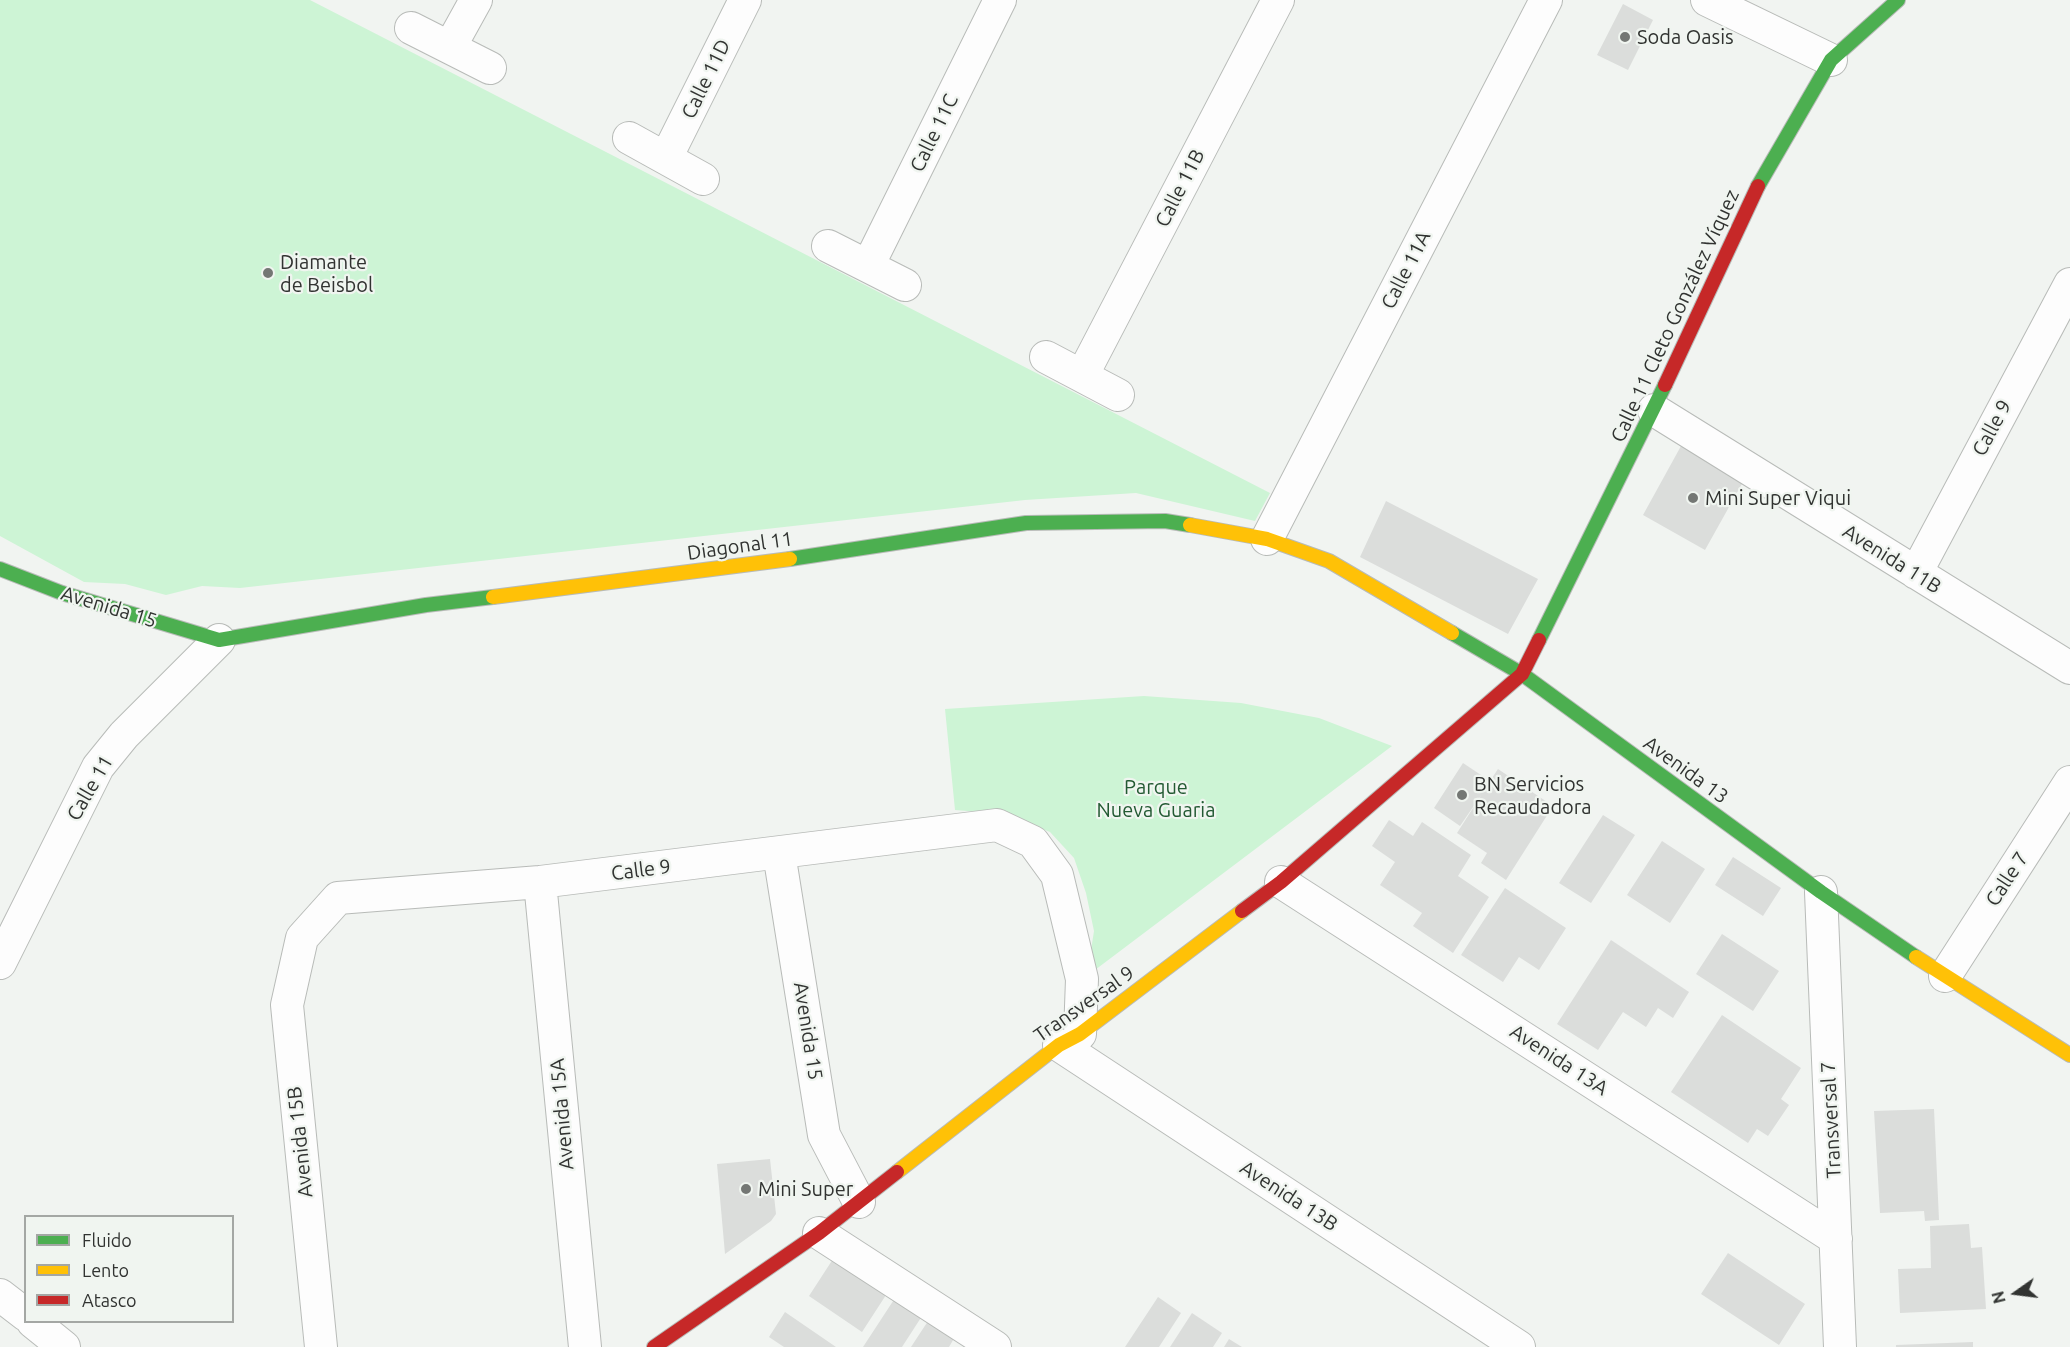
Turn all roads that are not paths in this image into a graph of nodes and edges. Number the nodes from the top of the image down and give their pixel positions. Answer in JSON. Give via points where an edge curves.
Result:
{"nodes":[{"id":1,"x":476,"y":0,"type":"edge"},
{"id":2,"x":745,"y":0,"type":"edge"},
{"id":3,"x":1000,"y":0,"type":"edge"},
{"id":4,"x":1278,"y":0,"type":"edge"},
{"id":5,"x":1546,"y":0,"type":"edge"},
{"id":6,"x":1707,"y":0,"type":"edge"},
{"id":7,"x":1898,"y":0,"type":"edge"},
{"id":8,"x":411,"y":28,"type":"dead end"},
{"id":9,"x":450,"y":48,"type":"junction"},
{"id":10,"x":1831,"y":60,"type":"junction"},
{"id":11,"x":490,"y":68,"type":"dead end"},
{"id":12,"x":628,"y":138,"type":"dead end"},
{"id":13,"x":666,"y":158,"type":"junction"},
{"id":14,"x":704,"y":179,"type":"dead end"},
{"id":15,"x":828,"y":246,"type":"dead end"},
{"id":16,"x":868,"y":266,"type":"junction"},
{"id":17,"x":2070,"y":284,"type":"edge"},
{"id":18,"x":905,"y":285,"type":"dead end"},
{"id":19,"x":1046,"y":357,"type":"dead end"},
{"id":20,"x":1082,"y":376,"type":"junction"},
{"id":21,"x":1118,"y":395,"type":"dead end"},
{"id":22,"x":1654,"y":410,"type":"junction"},
{"id":23,"x":1267,"y":539,"type":"junction"},
{"id":24,"x":0,"y":569,"type":"edge"},
{"id":25,"x":1916,"y":573,"type":"junction"},
{"id":26,"x":219,"y":640,"type":"junction"},
{"id":27,"x":2070,"y":668,"type":"edge"},
{"id":28,"x":1522,"y":674,"type":"junction"},
{"id":29,"x":2070,"y":782,"type":"edge"},
{"id":30,"x":779,"y":853,"type":"junction"},
{"id":31,"x":540,"y":882,"type":"junction"},
{"id":32,"x":1281,"y":882,"type":"junction"},
{"id":33,"x":1821,"y":892,"type":"junction"},
{"id":34,"x":302,"y":938,"type":"joint"},
{"id":35,"x":0,"y":963,"type":"edge"},
{"id":36,"x":1945,"y":976,"type":"junction"},
{"id":37,"x":1069,"y":1040,"type":"junction"},
{"id":38,"x":2070,"y":1055,"type":"edge"},
{"id":39,"x":859,"y":1202,"type":"junction"},
{"id":40,"x":819,"y":1233,"type":"junction"},
{"id":41,"x":1836,"y":1239,"type":"junction"},
{"id":42,"x":0,"y":1294,"type":"edge"},
{"id":43,"x":24,"y":1313,"type":"edge"},
{"id":44,"x":34,"y":1323,"type":"edge"},
{"id":45,"x":64,"y":1347,"type":"edge"},
{"id":46,"x":321,"y":1347,"type":"edge"},
{"id":47,"x":585,"y":1347,"type":"edge"},
{"id":48,"x":654,"y":1347,"type":"edge"},
{"id":49,"x":995,"y":1347,"type":"edge"},
{"id":50,"x":1519,"y":1347,"type":"edge"},
{"id":51,"x":1840,"y":1347,"type":"edge"}],
"edges":[{"from":1,"to":9,"type":"street"},
{"from":2,"to":13,"type":"street","name":"Calle 11D"},
{"from":3,"to":16,"type":"street","name":"Calle 11C"},
{"from":4,"to":20,"type":"street","name":"Calle 11B"},
{"from":5,"to":23,"type":"street","name":"Calle 11A"},
{"from":6,"to":10,"type":"street"},
{"from":7,"to":10,"type":"street","name":"Calle 11 Cleto González Víquez"},
{"from":8,"to":9,"type":"street"},
{"from":9,"to":11,"type":"street"},
{"from":10,"to":22,"type":"street","name":"Calle 11 Cleto González Víquez","via":[[1752,196]]},
{"from":12,"to":13,"type":"street"},
{"from":13,"to":14,"type":"street"},
{"from":15,"to":16,"type":"street"},
{"from":16,"to":18,"type":"street"},
{"from":17,"to":25,"type":"street","name":"Calle 9"},
{"from":19,"to":20,"type":"street"},
{"from":20,"to":21,"type":"street"},
{"from":22,"to":25,"type":"street","name":"Avenida 11B"},
{"from":22,"to":28,"type":"street","name":"Calle 11 Cleto González Víquez"},
{"from":23,"to":26,"type":"street","name":"Diagonal 11","via":[[1164,521],[1026,523],[729,568],[426,605]]},
{"from":23,"to":28,"type":"street","name":"Avenida 13","via":[[1329,561]]},
{"from":24,"to":26,"type":"street","name":"Avenida 15","via":[[62,593]]},
{"from":25,"to":27,"type":"street","name":"Avenida 11B"},
{"from":26,"to":35,"type":"street","name":"Calle 11","via":[[98,766]]},
{"from":28,"to":32,"type":"street","name":"Transversal 9"},
{"from":28,"to":33,"type":"street","name":"Avenida 13"},
{"from":29,"to":36,"type":"street","name":"Calle 7"},
{"from":30,"to":31,"type":"street","name":"Calle 9"},
{"from":30,"to":37,"type":"street","name":"Calle 9","via":[[997,825],[1033,842],[1057,875],[1082,979]]},
{"from":30,"to":39,"type":"street","name":"Avenida 15","via":[[824,1135]]},
{"from":31,"to":34,"type":"street","name":"Calle 9","via":[[338,898]]},
{"from":31,"to":47,"type":"street","name":"Avenida 15A"},
{"from":32,"to":37,"type":"street","name":"Transversal 9"},
{"from":32,"to":41,"type":"street","name":"Avenida 13A"},
{"from":33,"to":36,"type":"street","name":"Avenida 13"},
{"from":33,"to":41,"type":"street","name":"Transversal 7"},
{"from":34,"to":46,"type":"street","name":"Avenida 15B","via":[[287,1005]]},
{"from":36,"to":38,"type":"street","name":"Avenida 13"},
{"from":37,"to":39,"type":"street","name":"Transversal 9"},
{"from":37,"to":50,"type":"street","name":"Avenida 13B"},
{"from":39,"to":40,"type":"street","name":"Transversal 9"},
{"from":40,"to":48,"type":"street","name":"Transversal 9"},
{"from":40,"to":49,"type":"street"},
{"from":41,"to":51,"type":"street","name":"Transversal 7"},
{"from":42,"to":43,"type":"street"},
{"from":44,"to":45,"type":"street"}]}
